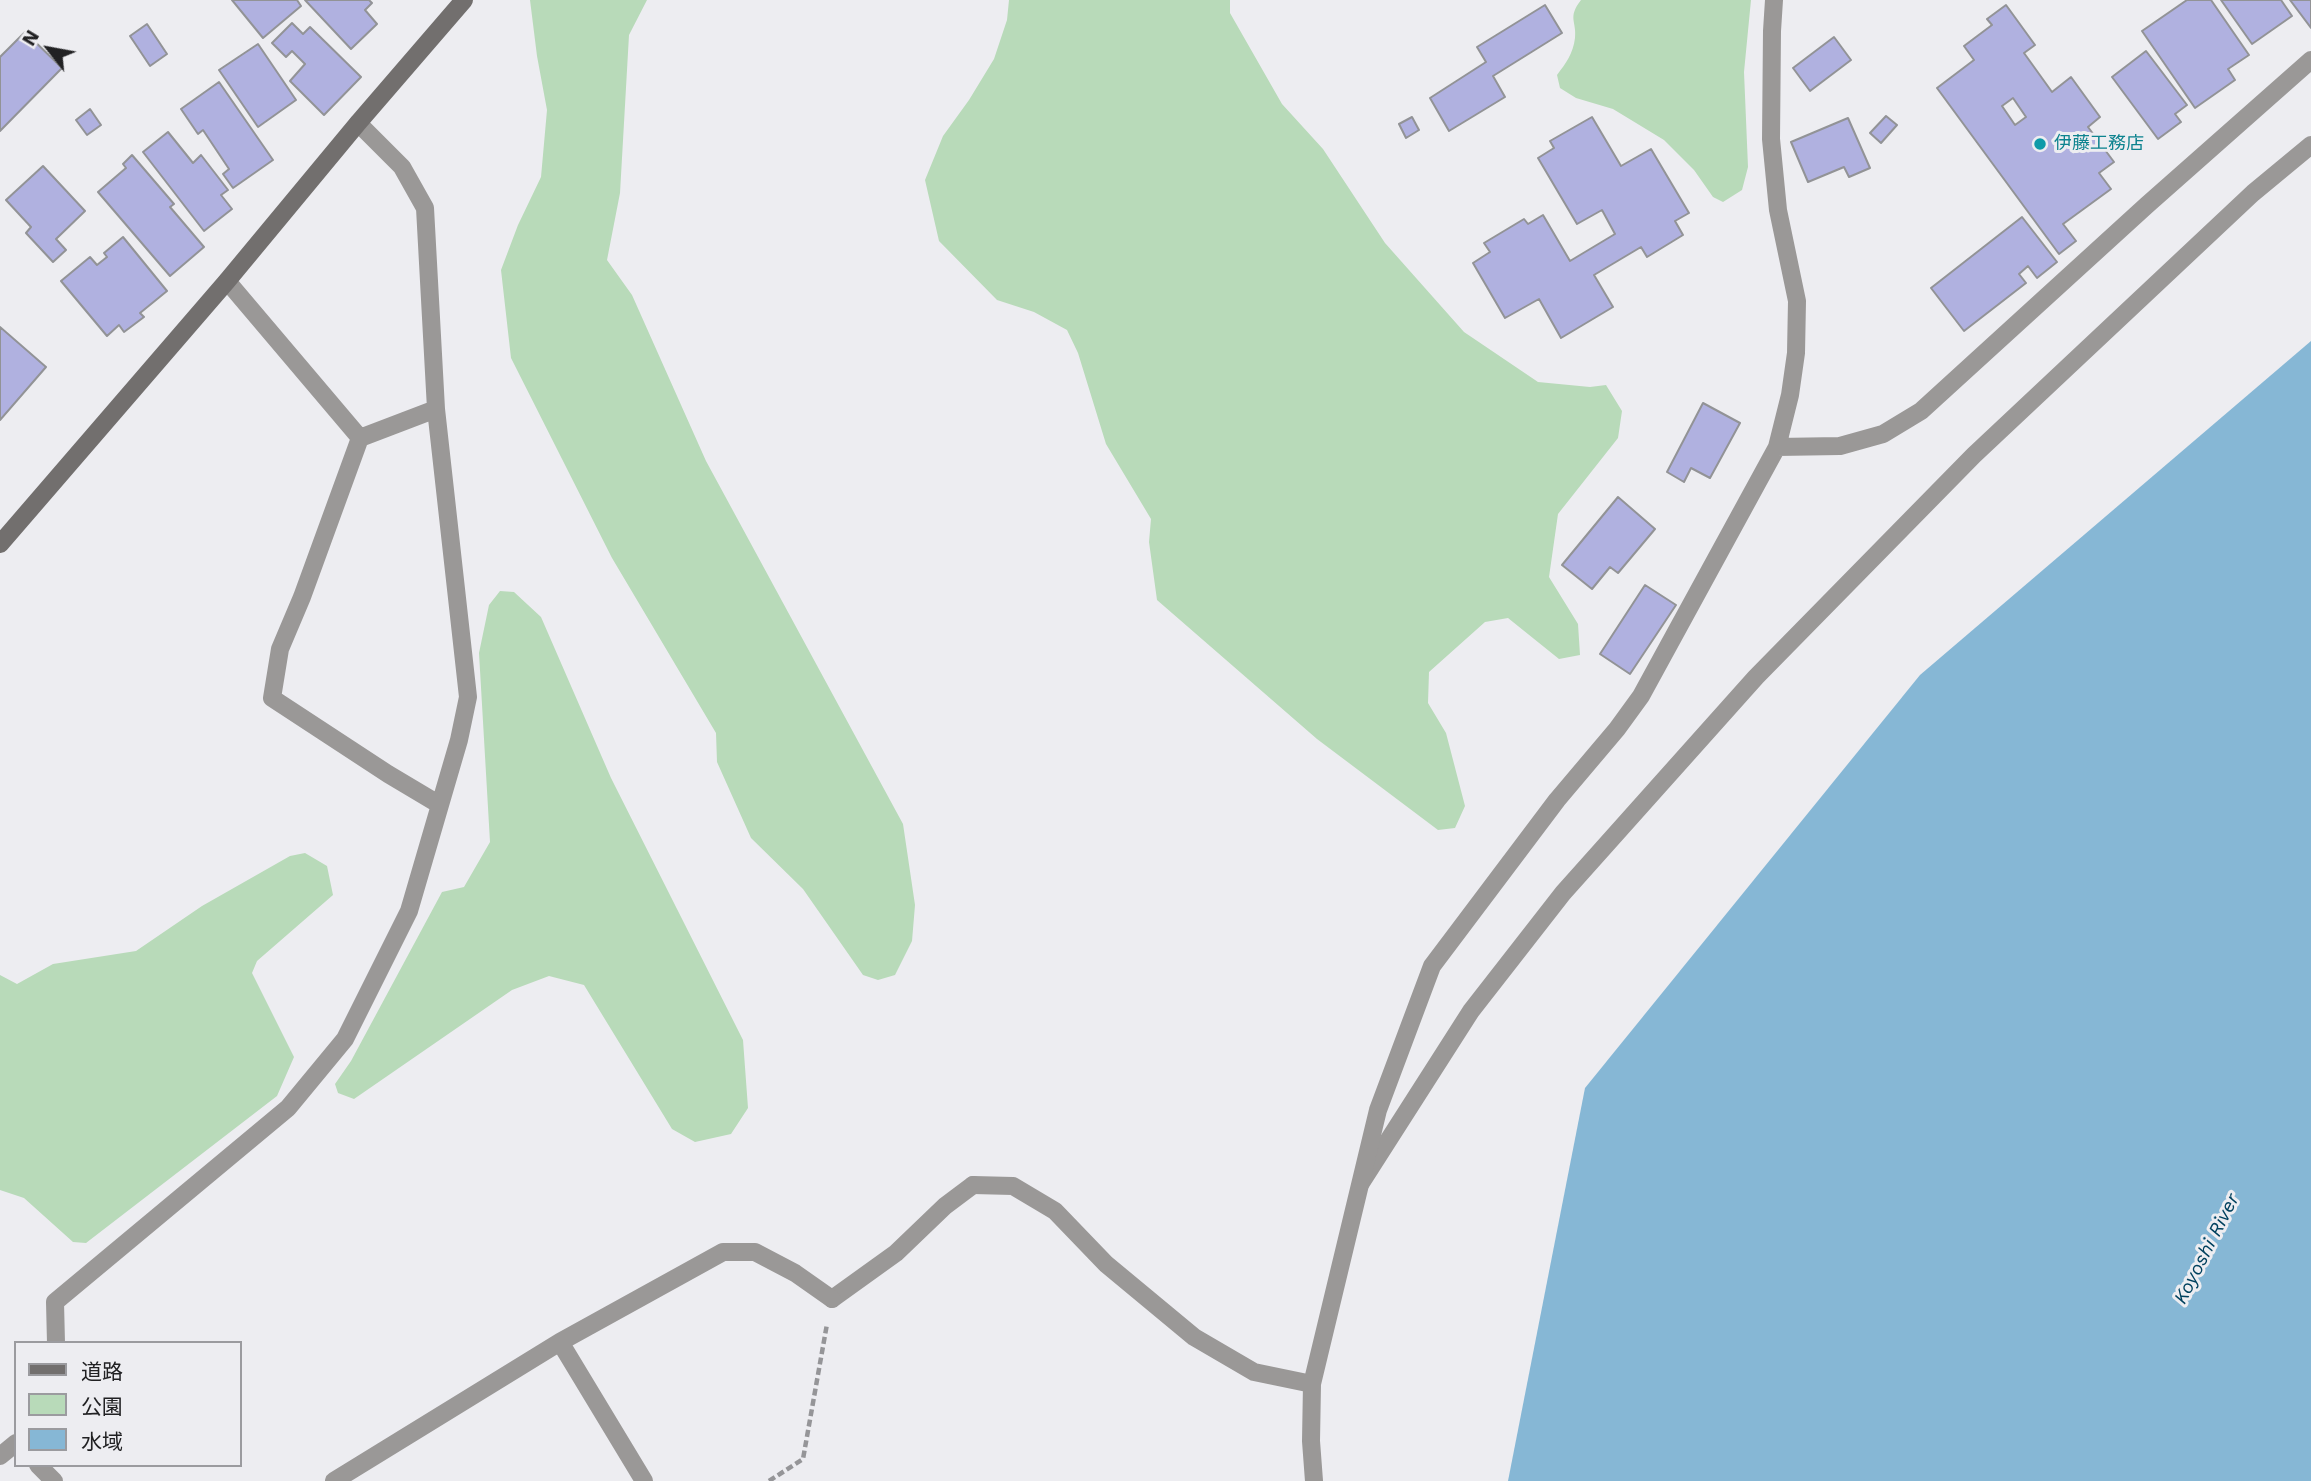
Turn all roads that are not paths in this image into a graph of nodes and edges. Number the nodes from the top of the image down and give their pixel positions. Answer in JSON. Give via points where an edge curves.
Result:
{"nodes":[{"id":1,"x":464,"y":0,"type":"edge"},
{"id":2,"x":1774,"y":0,"type":"edge"},
{"id":3,"x":2311,"y":60,"type":"edge"},
{"id":4,"x":358,"y":123,"type":"junction"},
{"id":5,"x":2311,"y":145,"type":"edge"},
{"id":6,"x":228,"y":281,"type":"junction"},
{"id":7,"x":436,"y":409,"type":"junction"},
{"id":8,"x":360,"y":438,"type":"junction"},
{"id":9,"x":1777,"y":447,"type":"junction"},
{"id":10,"x":0,"y":544,"type":"edge"},
{"id":11,"x":440,"y":805,"type":"junction"},
{"id":12,"x":1359,"y":1186,"type":"junction"},
{"id":13,"x":56,"y":1341,"type":"edge"},
{"id":14,"x":561,"y":1342,"type":"junction"},
{"id":15,"x":1312,"y":1384,"type":"junction"},
{"id":16,"x":14,"y":1444,"type":"edge"},
{"id":17,"x":0,"y":1455,"type":"edge"},
{"id":18,"x":40,"y":1467,"type":"edge"},
{"id":19,"x":54,"y":1481,"type":"edge"},
{"id":20,"x":334,"y":1481,"type":"edge"},
{"id":21,"x":644,"y":1481,"type":"edge"},
{"id":22,"x":1314,"y":1481,"type":"edge"}],
"edges":[{"from":1,"to":4,"type":"street"},
{"from":2,"to":9,"type":"street","via":[[1771,139],[1778,210],[1797,301],[1796,353]]},
{"from":3,"to":9,"type":"street","via":[[1921,411],[1883,433],[1840,446]]},
{"from":4,"to":6,"type":"street"},
{"from":4,"to":7,"type":"street","via":[[402,167],[425,208]]},
{"from":5,"to":12,"type":"street","via":[[2253,193],[1973,455],[1756,677],[1563,893],[1471,1011]]},
{"from":6,"to":8,"type":"street"},
{"from":6,"to":10,"type":"street"},
{"from":7,"to":8,"type":"street"},
{"from":7,"to":11,"type":"street","via":[[468,697]]},
{"from":8,"to":11,"type":"street","via":[[280,649],[272,698]]},
{"from":9,"to":12,"type":"street","via":[[1641,696],[1432,966],[1378,1110]]},
{"from":11,"to":13,"type":"street","via":[[409,911],[345,1040],[288,1108],[55,1302]]},
{"from":12,"to":15,"type":"street"},
{"from":14,"to":15,"type":"street","via":[[723,1252],[755,1252],[832,1299],[896,1253],[944,1206],[974,1185],[1013,1186],[1055,1211],[1106,1264],[1194,1337],[1254,1372]]},
{"from":14,"to":20,"type":"street"},
{"from":14,"to":21,"type":"street"},
{"from":15,"to":22,"type":"street"},
{"from":16,"to":17,"type":"street"},
{"from":18,"to":19,"type":"street"}]}
